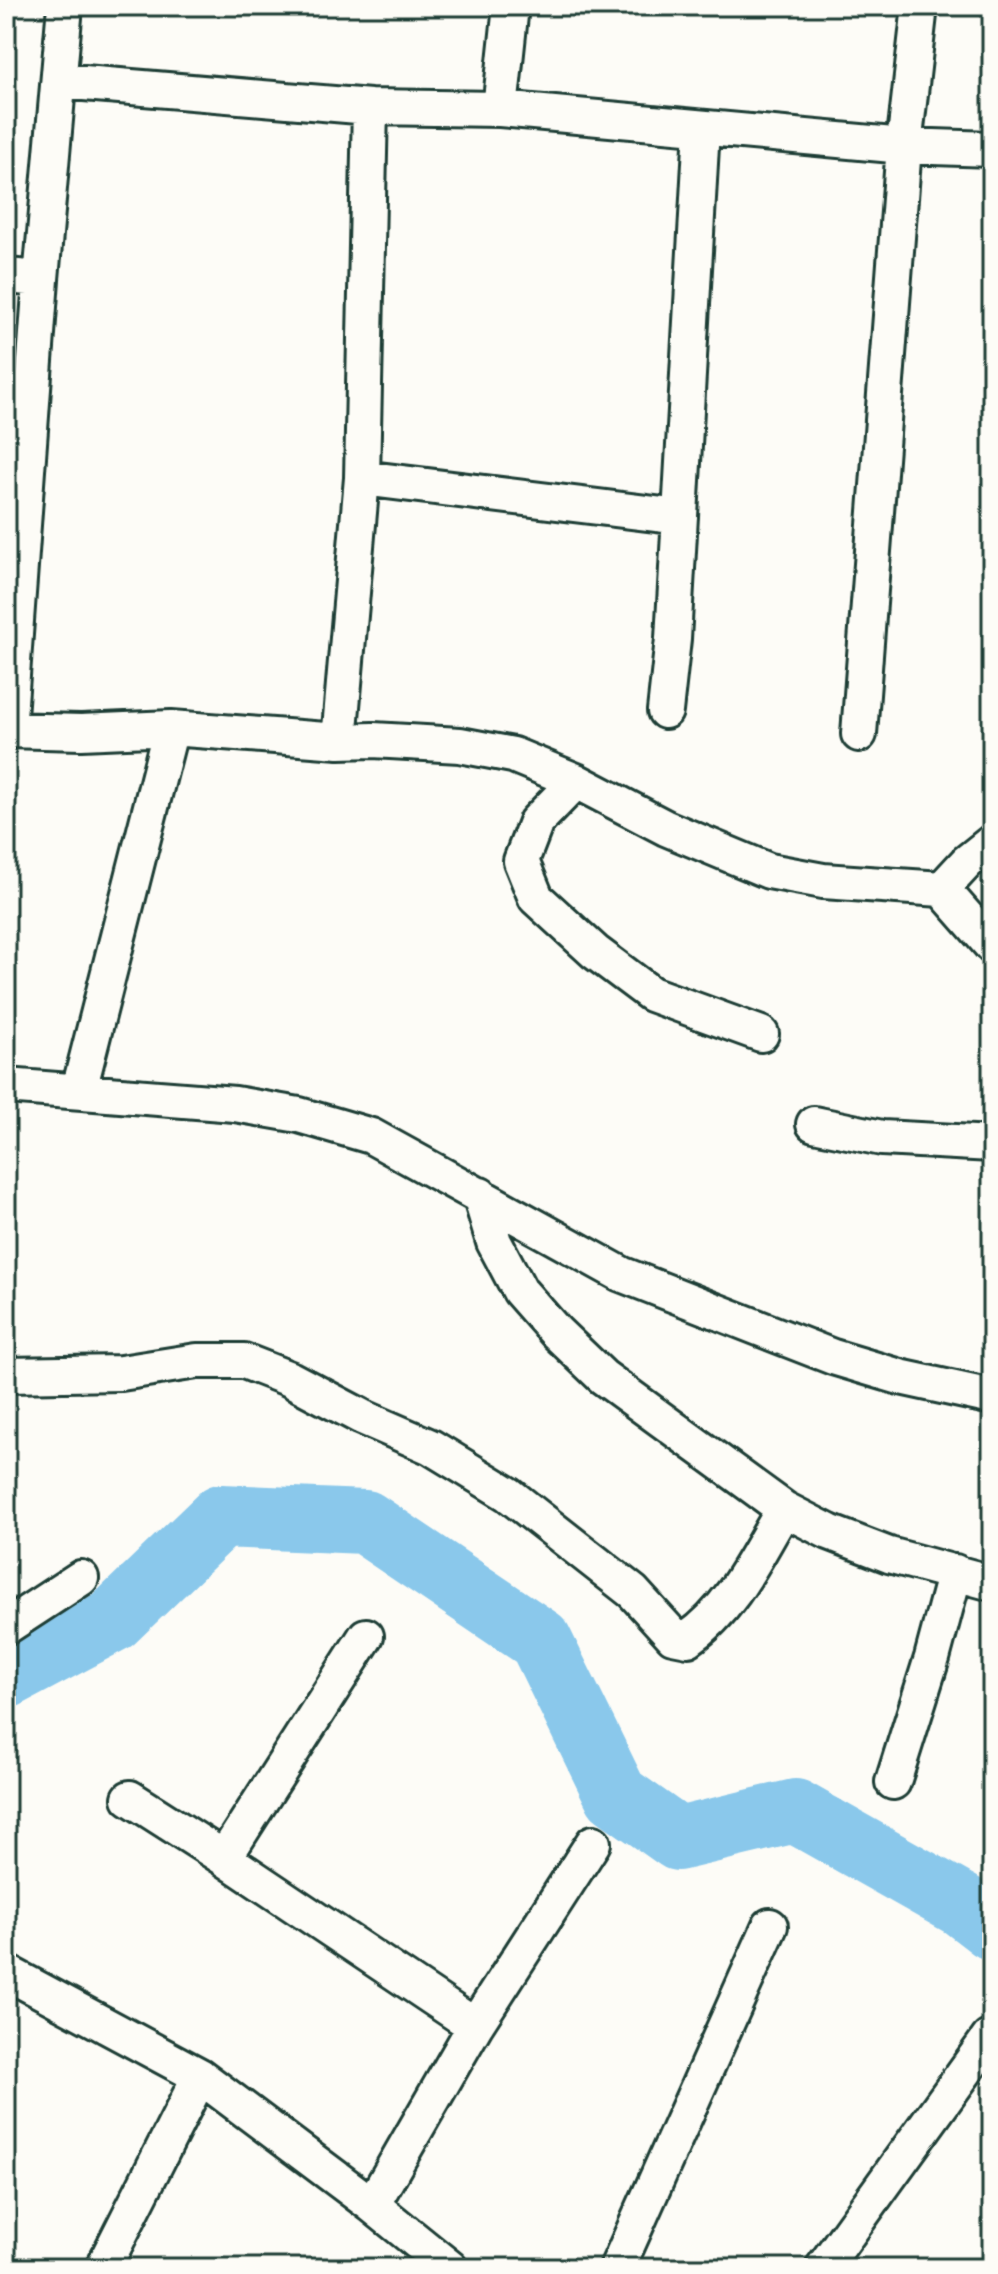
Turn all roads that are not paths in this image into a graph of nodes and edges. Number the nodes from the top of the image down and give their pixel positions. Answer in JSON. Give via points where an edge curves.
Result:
{"nodes":[{"id":1,"x":65,"y":6,"type":"edge"},
{"id":2,"x":511,"y":6,"type":"edge"},
{"id":3,"x":920,"y":6,"type":"edge"},
{"id":4,"x":60,"y":81,"type":"junction"},
{"id":5,"x":370,"y":107,"type":"junction"},
{"id":6,"x":500,"y":109,"type":"junction"},
{"id":7,"x":702,"y":128,"type":"junction"},
{"id":8,"x":904,"y":146,"type":"junction"},
{"id":9,"x":992,"y":149,"type":"edge"},
{"id":10,"x":6,"y":276,"type":"edge"},
{"id":11,"x":41,"y":279,"type":"junction"},
{"id":12,"x":362,"y":478,"type":"junction"},
{"id":13,"x":680,"y":517,"type":"junction"},
{"id":14,"x":665,"y":711,"type":"dead end"},
{"id":15,"x":171,"y":728,"type":"junction"},
{"id":16,"x":7,"y":730,"type":"edge"},
{"id":17,"x":859,"y":734,"type":"dead end"},
{"id":18,"x":339,"y":741,"type":"junction"},
{"id":19,"x":576,"y":781,"type":"junction"},
{"id":20,"x":992,"y":842,"type":"edge"},
{"id":21,"x":942,"y":889,"type":"junction"},
{"id":22,"x":992,"y":946,"type":"edge"},
{"id":23,"x":761,"y":1034,"type":"dead end"},
{"id":24,"x":6,"y":1086,"type":"edge"},
{"id":25,"x":79,"y":1090,"type":"junction"},
{"id":26,"x":814,"y":1124,"type":"dead end"},
{"id":27,"x":992,"y":1144,"type":"edge"},
{"id":28,"x":480,"y":1195,"type":"junction"},
{"id":29,"x":6,"y":1375,"type":"edge"},
{"id":30,"x":992,"y":1397,"type":"edge"},
{"id":31,"x":784,"y":1509,"type":"junction"},
{"id":32,"x":955,"y":1572,"type":"junction"},
{"id":33,"x":81,"y":1578,"type":"dead end"},
{"id":34,"x":992,"y":1583,"type":"edge"},
{"id":35,"x":6,"y":1627,"type":"edge"},
{"id":36,"x":366,"y":1636,"type":"dead end"},
{"id":37,"x":893,"y":1782,"type":"dead end"},
{"id":38,"x":130,"y":1798,"type":"dead end"},
{"id":39,"x":593,"y":1843,"type":"dead end"},
{"id":40,"x":224,"y":1858,"type":"junction"},
{"id":41,"x":770,"y":1926,"type":"dead end"},
{"id":42,"x":6,"y":1972,"type":"edge"},
{"id":43,"x":475,"y":2026,"type":"junction"},
{"id":44,"x":989,"y":2038,"type":"dead end"},
{"id":45,"x":200,"y":2076,"type":"junction"},
{"id":46,"x":372,"y":2205,"type":"junction"},
{"id":47,"x":103,"y":2268,"type":"edge"},
{"id":48,"x":450,"y":2268,"type":"edge"},
{"id":49,"x":617,"y":2268,"type":"edge"},
{"id":50,"x":823,"y":2268,"type":"edge"}],
"edges":[{"from":1,"to":4,"type":"street"},
{"from":2,"to":6,"type":"street"},
{"from":3,"to":8,"type":"street"},
{"from":4,"to":5,"type":"street"},
{"from":4,"to":11,"type":"street"},
{"from":5,"to":6,"type":"street"},
{"from":5,"to":12,"type":"street"},
{"from":6,"to":7,"type":"street"},
{"from":7,"to":8,"type":"street"},
{"from":7,"to":13,"type":"street"},
{"from":8,"to":9,"type":"street"},
{"from":8,"to":17,"type":"street"},
{"from":10,"to":11,"type":"street"},
{"from":11,"to":16,"type":"street"},
{"from":12,"to":13,"type":"street"},
{"from":12,"to":18,"type":"street"},
{"from":13,"to":14,"type":"street"},
{"from":15,"to":16,"type":"street"},
{"from":15,"to":18,"type":"street"},
{"from":15,"to":25,"type":"street"},
{"from":18,"to":19,"type":"street","via":[[460,745],[513,755]]},
{"from":19,"to":21,"type":"street","via":[[666,828],[769,871],[823,881]]},
{"from":19,"to":23,"type":"street","via":[[536,822],[521,861],[536,898],[651,994]]},
{"from":20,"to":21,"type":"street"},
{"from":21,"to":22,"type":"street"},
{"from":24,"to":25,"type":"street"},
{"from":25,"to":28,"type":"street","via":[[299,1115],[371,1136]]},
{"from":26,"to":27,"type":"street","via":[[882,1138]]},
{"from":28,"to":30,"type":"street","via":[[621,1274],[748,1325],[900,1377]]},
{"from":28,"to":31,"type":"street","via":[[494,1242],[520,1291],[556,1332],[603,1377]]},
{"from":29,"to":31,"type":"street","via":[[121,1373],[197,1361],[244,1361],[279,1374],[431,1447],[508,1494],[633,1592],[673,1636],[688,1639],[736,1590]]},
{"from":31,"to":32,"type":"street","via":[[889,1555]]},
{"from":32,"to":34,"type":"street"},
{"from":32,"to":37,"type":"street"},
{"from":33,"to":35,"type":"street"},
{"from":36,"to":40,"type":"street"},
{"from":38,"to":40,"type":"street"},
{"from":39,"to":43,"type":"street"},
{"from":40,"to":43,"type":"street"},
{"from":41,"to":49,"type":"street"},
{"from":42,"to":45,"type":"street"},
{"from":43,"to":46,"type":"street"},
{"from":44,"to":50,"type":"street"},
{"from":45,"to":46,"type":"street"},
{"from":45,"to":47,"type":"street"},
{"from":46,"to":48,"type":"street"}]}
